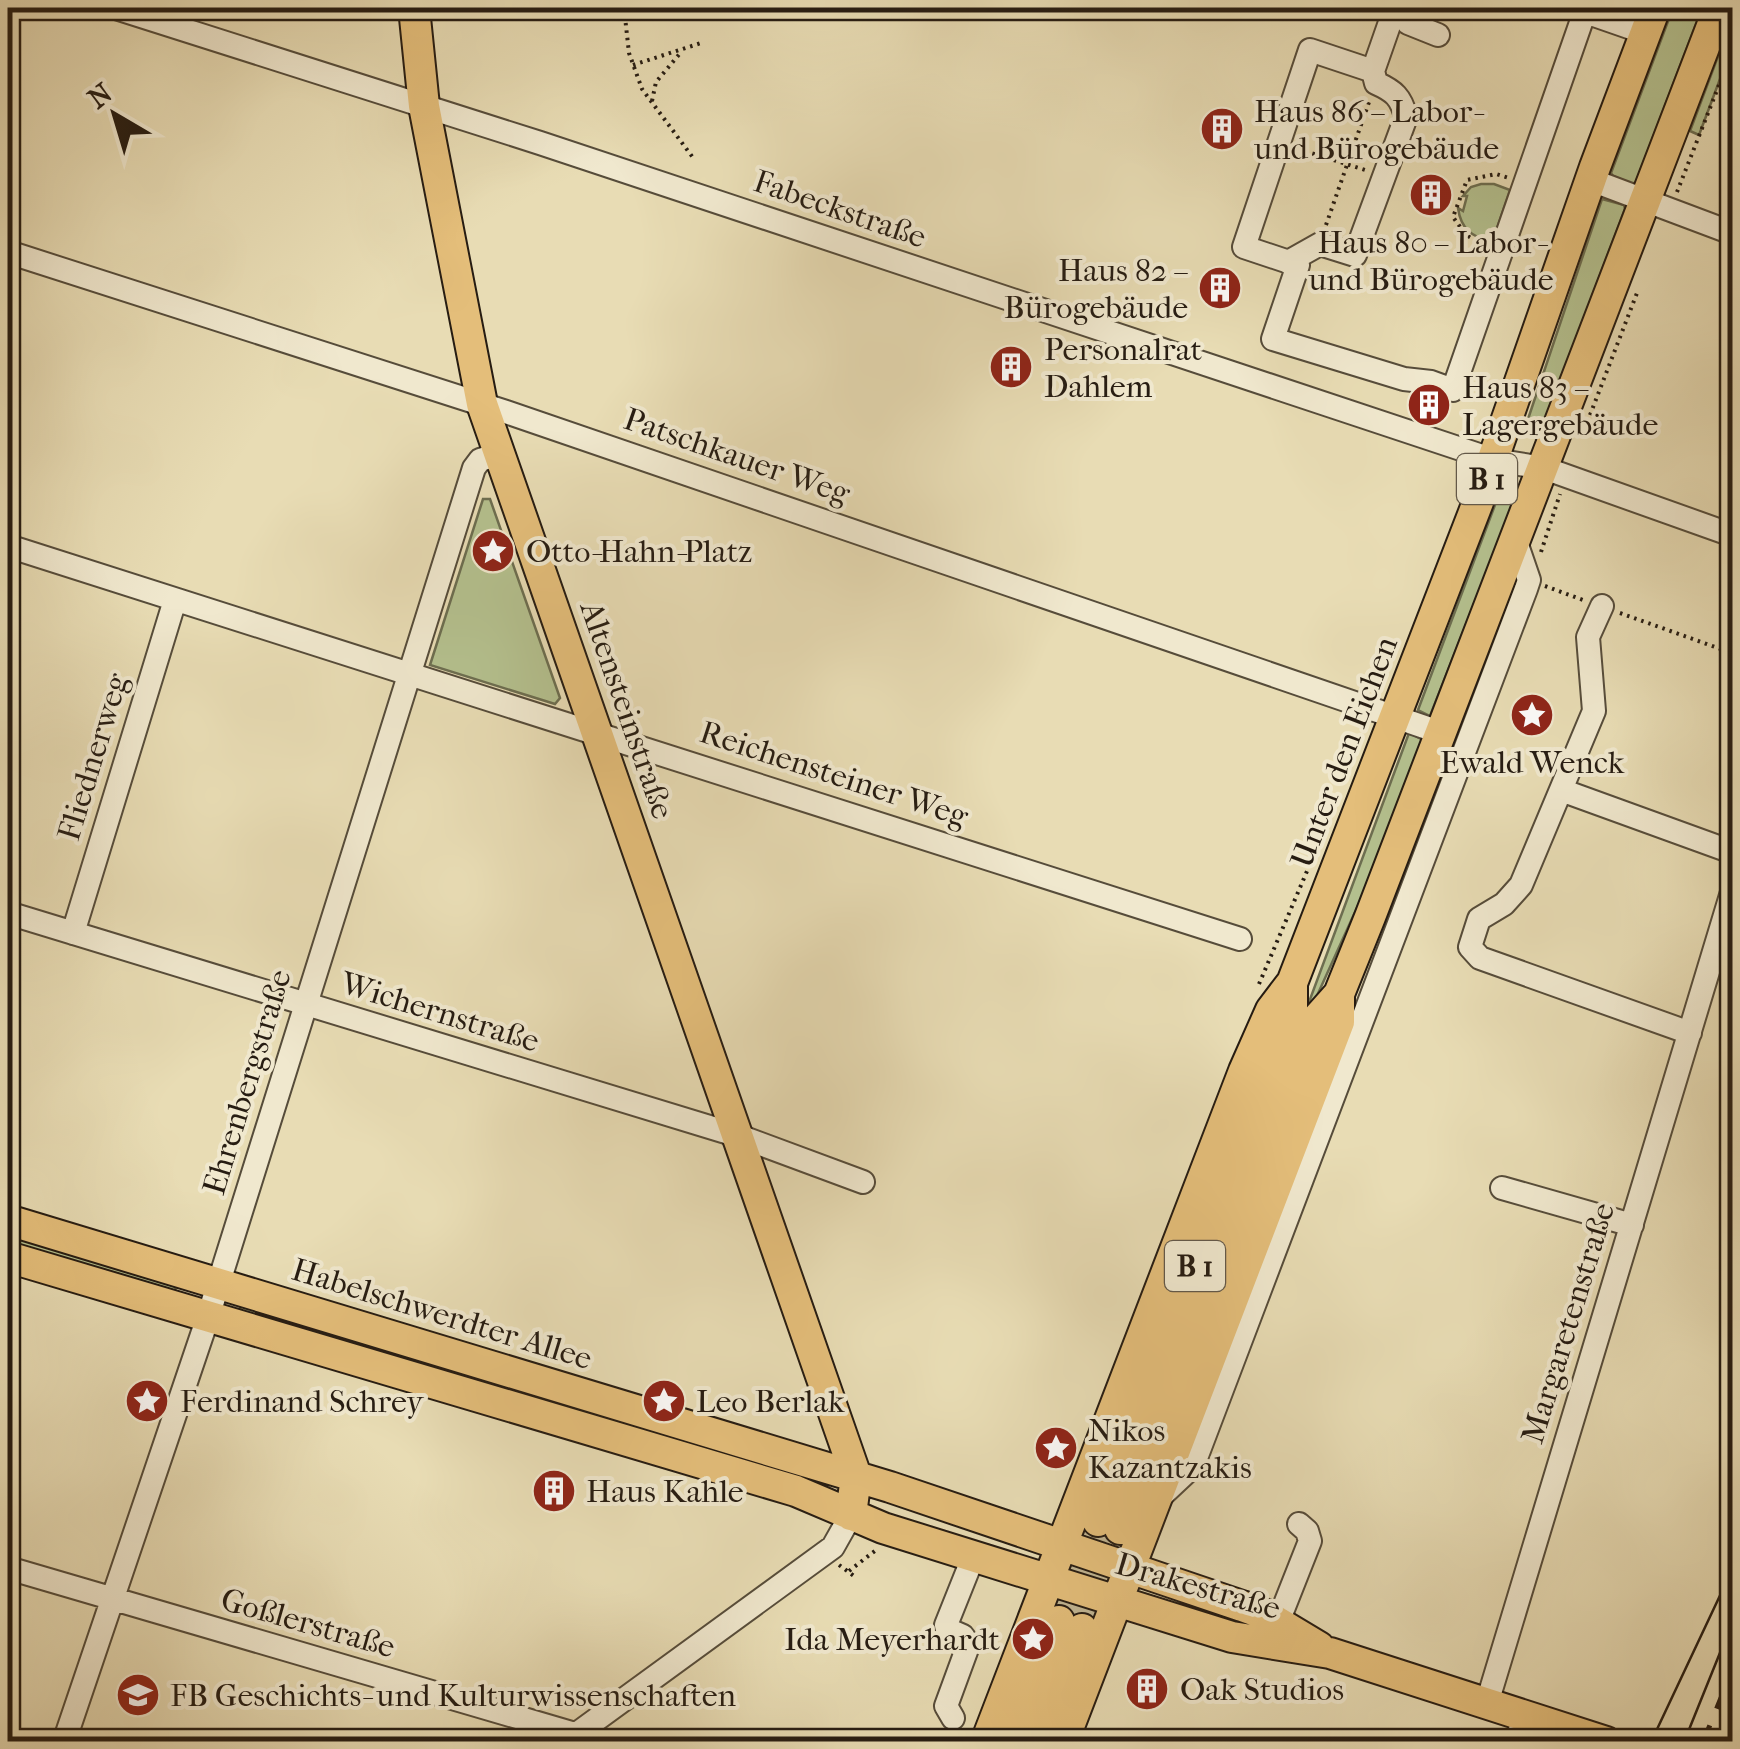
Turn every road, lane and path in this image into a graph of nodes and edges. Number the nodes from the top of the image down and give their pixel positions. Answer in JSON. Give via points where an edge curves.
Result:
{"nodes":[{"id":1,"x":116,"y":8,"type":"edge"},
{"id":2,"x":414,"y":8,"type":"edge"},
{"id":3,"x":624,"y":8,"type":"edge"},
{"id":4,"x":1395,"y":8,"type":"edge"},
{"id":5,"x":1414,"y":8,"type":"edge"},
{"id":6,"x":1719,"y":8,"type":"edge"},
{"id":7,"x":1579,"y":9,"type":"edge"},
{"id":8,"x":1651,"y":20,"type":"edge"},
{"id":9,"x":1438,"y":35,"type":"dead end"},
{"id":10,"x":701,"y":43,"type":"dead end"},
{"id":11,"x":684,"y":48,"type":"junction"},
{"id":12,"x":1732,"y":52,"type":"edge"},
{"id":13,"x":633,"y":66,"type":"junction"},
{"id":14,"x":1375,"y":77,"type":"junction"},
{"id":15,"x":424,"y":106,"type":"junction"},
{"id":16,"x":653,"y":106,"type":"junction"},
{"id":17,"x":1279,"y":143,"type":"junction"},
{"id":18,"x":694,"y":159,"type":"dead end"},
{"id":19,"x":1347,"y":165,"type":"junction"},
{"id":20,"x":1384,"y":176,"type":"junction"},
{"id":21,"x":1591,"y":180,"type":"junction"},
{"id":22,"x":1524,"y":183,"type":"junction"},
{"id":23,"x":1659,"y":201,"type":"junction"},
{"id":24,"x":1732,"y":233,"type":"edge"},
{"id":25,"x":1320,"y":244,"type":"junction"},
{"id":26,"x":8,"y":252,"type":"edge"},
{"id":27,"x":1501,"y":253,"type":"junction"},
{"id":28,"x":1288,"y":262,"type":"junction"},
{"id":29,"x":482,"y":404,"type":"junction"},
{"id":30,"x":499,"y":454,"type":"junction"},
{"id":31,"x":1494,"y":460,"type":"junction"},
{"id":32,"x":1544,"y":468,"type":"junction"},
{"id":33,"x":1558,"y":502,"type":"dead end"},
{"id":34,"x":1732,"y":534,"type":"edge"},
{"id":35,"x":1516,"y":542,"type":"junction"},
{"id":36,"x":8,"y":546,"type":"edge"},
{"id":37,"x":1535,"y":582,"type":"junction"},
{"id":38,"x":175,"y":600,"type":"junction"},
{"id":39,"x":1602,"y":606,"type":"junction"},
{"id":40,"x":1732,"y":653,"type":"edge"},
{"id":41,"x":410,"y":674,"type":"junction"},
{"id":42,"x":1396,"y":716,"type":"junction"},
{"id":43,"x":598,"y":732,"type":"junction"},
{"id":44,"x":1442,"y":733,"type":"junction"},
{"id":45,"x":1561,"y":790,"type":"junction"},
{"id":46,"x":1732,"y":852,"type":"edge"},
{"id":47,"x":1732,"y":892,"type":"edge"},
{"id":48,"x":8,"y":913,"type":"edge"},
{"id":49,"x":73,"y":933,"type":"junction"},
{"id":50,"x":1240,"y":939,"type":"dead end"},
{"id":51,"x":1722,"y":965,"type":"edge"},
{"id":52,"x":1292,"y":983,"type":"junction"},
{"id":53,"x":1338,"y":994,"type":"junction"},
{"id":54,"x":305,"y":1005,"type":"junction"},
{"id":55,"x":1690,"y":1032,"type":"junction"},
{"id":56,"x":1328,"y":1080,"type":"junction"},
{"id":57,"x":738,"y":1136,"type":"junction"},
{"id":58,"x":863,"y":1182,"type":"dead end"},
{"id":59,"x":1502,"y":1188,"type":"dead end"},
{"id":60,"x":8,"y":1220,"type":"edge"},
{"id":61,"x":1632,"y":1225,"type":"junction"},
{"id":62,"x":8,"y":1257,"type":"edge"},
{"id":63,"x":218,"y":1284,"type":"junction"},
{"id":64,"x":208,"y":1317,"type":"junction"},
{"id":65,"x":856,"y":1476,"type":"junction"},
{"id":66,"x":851,"y":1515,"type":"junction"},
{"id":67,"x":1298,"y":1524,"type":"dead end"},
{"id":68,"x":1061,"y":1545,"type":"junction"},
{"id":69,"x":876,"y":1550,"type":"dead end"},
{"id":70,"x":974,"y":1556,"type":"junction"},
{"id":71,"x":8,"y":1568,"type":"edge"},
{"id":72,"x":842,"y":1568,"type":"dead end"},
{"id":73,"x":1129,"y":1568,"type":"junction"},
{"id":74,"x":849,"y":1570,"type":"junction"},
{"id":75,"x":854,"y":1576,"type":"dead end"},
{"id":76,"x":1048,"y":1578,"type":"junction"},
{"id":77,"x":110,"y":1599,"type":"junction"},
{"id":78,"x":1116,"y":1601,"type":"junction"},
{"id":79,"x":1278,"y":1622,"type":"junction"},
{"id":80,"x":1330,"y":1653,"type":"junction"},
{"id":81,"x":1487,"y":1703,"type":"junction"},
{"id":82,"x":953,"y":1718,"type":"dead end"},
{"id":83,"x":1520,"y":1728,"type":"edge"},
{"id":84,"x":577,"y":1739,"type":"edge"},
{"id":85,"x":64,"y":1742,"type":"edge"},
{"id":86,"x":986,"y":1742,"type":"edge"},
{"id":87,"x":1013,"y":1742,"type":"edge"},
{"id":88,"x":1039,"y":1742,"type":"edge"},
{"id":89,"x":1062,"y":1742,"type":"edge"},
{"id":90,"x":1606,"y":1742,"type":"edge"}],
"edges":[{"from":1,"to":15,"type":"street","name":"Fabeckstraße"},
{"from":2,"to":15,"type":"main road","name":"Altensteinstraße"},
{"from":3,"to":13,"type":"path"},
{"from":4,"to":14,"type":"street"},
{"from":5,"to":9,"type":"street","via":[[1408,23]]},
{"from":6,"to":23,"type":"main road","name":"Unter den Eichen","number":"B 1"},
{"from":7,"to":8,"type":"street"},
{"from":7,"to":22,"type":"street"},
{"from":8,"to":21,"type":"main road","name":"Unter den Eichen","number":"B 1"},
{"from":10,"to":11,"type":"path"},
{"from":11,"to":13,"type":"path"},
{"from":11,"to":16,"type":"path","via":[[656,82]]},
{"from":12,"to":23,"type":"path"},
{"from":13,"to":16,"type":"path"},
{"from":14,"to":17,"type":"street","via":[[1310,50]]},
{"from":14,"to":19,"type":"path"},
{"from":14,"to":20,"type":"street","via":[[1402,101],[1406,117]]},
{"from":15,"to":29,"type":"main road","name":"Altensteinstraße"},
{"from":15,"to":31,"type":"street","name":"Fabeckstraße"},
{"from":16,"to":18,"type":"path"},
{"from":17,"to":19,"type":"path"},
{"from":17,"to":28,"type":"street","via":[[1244,247]]},
{"from":19,"to":20,"type":"path"},
{"from":19,"to":25,"type":"path"},
{"from":20,"to":25,"type":"street","via":[[1355,256]]},
{"from":21,"to":23,"type":"street"},
{"from":21,"to":31,"type":"main road","name":"Unter den Eichen","number":"B 1"},
{"from":22,"to":27,"type":"street"},
{"from":22,"to":27,"type":"path","via":[[1486,175],[1467,180],[1459,194],[1456,224],[1476,243]]},
{"from":23,"to":24,"type":"street"},
{"from":23,"to":32,"type":"main road","name":"Unter den Eichen","number":"B 1"},
{"from":25,"to":28,"type":"street"},
{"from":26,"to":29,"type":"street","name":"Patschkauer Weg"},
{"from":27,"to":28,"type":"street","via":[[1453,390],[1273,339],[1298,265]]},
{"from":29,"to":30,"type":"main road","name":"Altensteinstraße"},
{"from":29,"to":42,"type":"street","name":"Patschkauer Weg"},
{"from":30,"to":41,"type":"street","name":"Ehrenbergstraße","via":[[474,468]]},
{"from":30,"to":43,"type":"main road","name":"Altensteinstraße"},
{"from":31,"to":32,"type":"street","name":"Fabeckstraße"},
{"from":31,"to":42,"type":"main road","name":"Unter den Eichen","number":"B 1"},
{"from":32,"to":34,"type":"street","name":"Fabeckstraße"},
{"from":32,"to":35,"type":"main road","name":"Unter den Eichen","number":"B 1"},
{"from":33,"to":37,"type":"path"},
{"from":35,"to":37,"type":"street"},
{"from":35,"to":44,"type":"main road","name":"Unter den Eichen","number":"B 1"},
{"from":36,"to":38,"type":"street","name":"Reichensteiner Weg"},
{"from":37,"to":39,"type":"path"},
{"from":37,"to":56,"type":"street"},
{"from":38,"to":41,"type":"street","name":"Reichensteiner Weg"},
{"from":38,"to":49,"type":"street","name":"Fliednerweg"},
{"from":39,"to":40,"type":"path"},
{"from":39,"to":45,"type":"street","via":[[1588,637],[1594,711]]},
{"from":41,"to":43,"type":"street","name":"Reichensteiner Weg"},
{"from":41,"to":54,"type":"street","name":"Ehrenbergstraße"},
{"from":42,"to":44,"type":"street","name":"Patschkauer Weg"},
{"from":42,"to":52,"type":"main road","name":"Unter den Eichen","number":"B 1"},
{"from":43,"to":50,"type":"street","name":"Reichensteiner Weg"},
{"from":43,"to":57,"type":"main road","name":"Altensteinstraße"},
{"from":44,"to":53,"type":"main road","name":"Unter den Eichen","number":"B 1"},
{"from":45,"to":46,"type":"street"},
{"from":45,"to":55,"type":"street","via":[[1521,885],[1479,919],[1471,949],[1480,958]]},
{"from":47,"to":51,"type":"street","name":"Margaretenstraße"},
{"from":48,"to":49,"type":"street","name":"Wichernstraße"},
{"from":49,"to":54,"type":"street","name":"Wichernstraße"},
{"from":51,"to":55,"type":"street","name":"Margaretenstraße"},
{"from":52,"to":53,"type":"main road","name":"Unter den Eichen","number":"B 1","via":[[1292,1011],[1109,1525],[1315,1021]]},
{"from":52,"to":68,"type":"main road","via":[[1270,1010],[1244,1071]]},
{"from":53,"to":56,"type":"main road"},
{"from":54,"to":57,"type":"street","name":"Wichernstraße"},
{"from":54,"to":63,"type":"street","name":"Ehrenbergstraße"},
{"from":55,"to":61,"type":"street","name":"Margaretenstraße"},
{"from":56,"to":73,"type":"main road"},
{"from":57,"to":58,"type":"street"},
{"from":57,"to":65,"type":"main road","name":"Altensteinstraße"},
{"from":59,"to":61,"type":"street"},
{"from":60,"to":63,"type":"main road","name":"Habelschwerdter Allee"},
{"from":61,"to":81,"type":"street","name":"Margaretenstraße"},
{"from":62,"to":64,"type":"main road","name":"Habelschwerdter Allee"},
{"from":63,"to":64,"type":"street","name":"Ehrenbergstraße"},
{"from":63,"to":65,"type":"main road","name":"Habelschwerdter Allee"},
{"from":64,"to":66,"type":"main road","name":"Habelschwerdter Allee","via":[[778,1486]]},
{"from":64,"to":77,"type":"street","name":"Ehrenbergstraße"},
{"from":65,"to":66,"type":"main road"},
{"from":65,"to":68,"type":"main road","name":"Habelschwerdter Allee"},
{"from":66,"to":70,"type":"main road","name":"Habelschwerdter Allee"},
{"from":66,"to":84,"type":"street","via":[[833,1547]]},
{"from":67,"to":79,"type":"street","via":[[1310,1541]]},
{"from":68,"to":73,"type":"main road","name":"Habelschwerdter Allee"},
{"from":68,"to":76,"type":"main road"},
{"from":69,"to":74,"type":"path"},
{"from":70,"to":76,"type":"main road","name":"Habelschwerdter Allee"},
{"from":70,"to":82,"type":"street","via":[[946,1626],[968,1646],[946,1706]]},
{"from":71,"to":77,"type":"street","name":"Goßlerstraße"},
{"from":72,"to":74,"type":"path"},
{"from":73,"to":78,"type":"main road"},
{"from":73,"to":79,"type":"main road","name":"Drakestraße"},
{"from":74,"to":75,"type":"path"},
{"from":76,"to":78,"type":"main road","name":"Drakestraße"},
{"from":76,"to":86,"type":"main road"},
{"from":77,"to":84,"type":"street","name":"Goßlerstraße"},
{"from":77,"to":85,"type":"street","name":"Ehrenbergstraße"},
{"from":78,"to":80,"type":"main road","name":"Drakestraße","via":[[1232,1637]]},
{"from":78,"to":89,"type":"main road"},
{"from":79,"to":80,"type":"main road","name":"Drakestraße"},
{"from":80,"to":81,"type":"main road","name":"Drakestraße"},
{"from":81,"to":83,"type":"main road","name":"Drakestraße"},
{"from":83,"to":90,"type":"main road","name":"Drakestraße"},
{"from":87,"to":88,"type":"main road","via":[[1070,1625]]}]}
